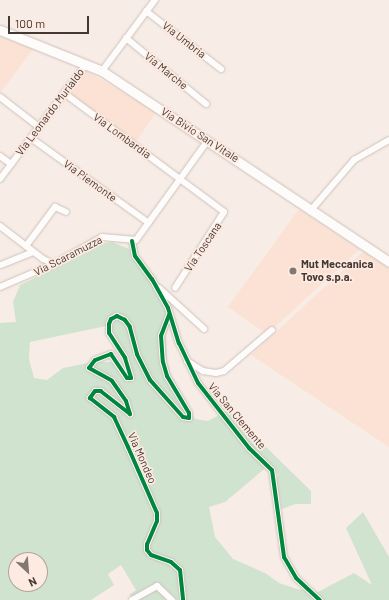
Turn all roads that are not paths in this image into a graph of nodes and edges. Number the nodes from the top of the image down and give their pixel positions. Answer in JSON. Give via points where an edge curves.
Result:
{"nodes":[{"id":1,"x":155,"y":0,"type":"edge"},
{"id":2,"x":146,"y":11,"type":"junction"},
{"id":3,"x":0,"y":30,"type":"edge"},
{"id":4,"x":126,"y":38,"type":"junction"},
{"id":5,"x":86,"y":64,"type":"junction"},
{"id":6,"x":221,"y":69,"type":"dead end"},
{"id":7,"x":102,"y":71,"type":"junction"},
{"id":8,"x":64,"y":93,"type":"junction"},
{"id":9,"x":0,"y":97,"type":"edge"},
{"id":10,"x":206,"y":104,"type":"dead end"},
{"id":11,"x":39,"y":127,"type":"junction"},
{"id":12,"x":31,"y":138,"type":"junction"},
{"id":13,"x":208,"y":140,"type":"junction"},
{"id":14,"x":389,"y":140,"type":"edge"},
{"id":15,"x":0,"y":156,"type":"edge"},
{"id":16,"x":11,"y":164,"type":"junction"},
{"id":17,"x":180,"y":178,"type":"junction"},
{"id":18,"x":0,"y":179,"type":"edge"},
{"id":19,"x":312,"y":209,"type":"junction"},
{"id":20,"x":66,"y":212,"type":"dead end"},
{"id":21,"x":149,"y":223,"type":"junction"},
{"id":22,"x":0,"y":226,"type":"edge"},
{"id":23,"x":132,"y":241,"type":"junction"},
{"id":24,"x":26,"y":246,"type":"junction"},
{"id":25,"x":34,"y":252,"type":"junction"},
{"id":26,"x":389,"y":262,"type":"edge"},
{"id":27,"x":54,"y":264,"type":"junction"},
{"id":28,"x":1,"y":265,"type":"edge"},
{"id":29,"x":156,"y":286,"type":"junction"},
{"id":30,"x":0,"y":287,"type":"edge"},
{"id":31,"x":175,"y":288,"type":"dead end"},
{"id":32,"x":169,"y":315,"type":"junction"},
{"id":33,"x":204,"y":329,"type":"dead end"},
{"id":34,"x":272,"y":330,"type":"dead end"},
{"id":35,"x":187,"y":361,"type":"junction"},
{"id":36,"x":132,"y":600,"type":"edge"},
{"id":37,"x":172,"y":600,"type":"edge"},
{"id":38,"x":183,"y":600,"type":"edge"},
{"id":39,"x":320,"y":600,"type":"edge"}],
"edges":[{"from":1,"to":2,"type":"street"},
{"from":2,"to":4,"type":"street"},
{"from":2,"to":6,"type":"street","name":"Via Umbria"},
{"from":3,"to":5,"type":"main road","name":"Via Bivio San Vitale"},
{"from":4,"to":7,"type":"street"},
{"from":4,"to":10,"type":"street","name":"Via Marche"},
{"from":5,"to":7,"type":"main road","name":"Via Bivio San Vitale"},
{"from":5,"to":8,"type":"street","name":"Via Leonardo Murialdo"},
{"from":7,"to":13,"type":"main road","name":"Via Bivio San Vitale"},
{"from":8,"to":11,"type":"street","name":"Via Leonardo Murialdo"},
{"from":8,"to":17,"type":"street","name":"Via Lombardia"},
{"from":9,"to":11,"type":"street"},
{"from":11,"to":12,"type":"street","name":"Via Leonardo Murialdo"},
{"from":12,"to":16,"type":"street","name":"Via Leonardo Murialdo"},
{"from":12,"to":21,"type":"street","name":"Via Piemonte"},
{"from":13,"to":17,"type":"street"},
{"from":13,"to":19,"type":"main road","name":"Via Bivio San Vitale"},
{"from":14,"to":19,"type":"street","via":[[354,160]]},
{"from":15,"to":16,"type":"street"},
{"from":16,"to":18,"type":"street","name":"Via Leonardo Murialdo"},
{"from":17,"to":21,"type":"street"},
{"from":17,"to":31,"type":"street","name":"Via Toscana","via":[[225,214]]},
{"from":19,"to":26,"type":"main road","name":"Via Bivio San Vitale"},
{"from":20,"to":24,"type":"street","via":[[55,207]]},
{"from":21,"to":23,"type":"street"},
{"from":22,"to":24,"type":"street"},
{"from":23,"to":27,"type":"street","name":"Via Scaramuzza","via":[[115,236],[102,237]]},
{"from":23,"to":29,"type":"street","name":"Via San Clemente","via":[[135,256]]},
{"from":24,"to":25,"type":"street"},
{"from":25,"to":27,"type":"street"},
{"from":25,"to":28,"type":"street"},
{"from":27,"to":30,"type":"street","name":"Via Scaramuzza"},
{"from":29,"to":32,"type":"street","name":"Via San Clemente"},
{"from":29,"to":33,"type":"street"},
{"from":32,"to":35,"type":"street","name":"Via San Clemente"},
{"from":32,"to":38,"type":"street","name":"Via Mondeo","via":[[161,336],[163,362],[167,376],[189,413],[189,418],[184,417],[150,380],[137,354],[130,327],[126,320],[117,316],[111,319],[110,333],[125,358],[131,378],[127,378],[111,354],[95,360],[89,368],[112,381],[126,401],[130,413],[102,391],[96,391],[90,398],[114,416],[157,514],[157,522],[148,541],[148,550],[152,556],[171,562],[180,570]]},
{"from":34,"to":35,"type":"street","via":[[224,371],[203,371]]},
{"from":35,"to":39,"type":"street","name":"Via San Clemente","via":[[206,395],[249,448],[272,470],[283,535],[284,557],[296,578]]},
{"from":36,"to":37,"type":"street","via":[[158,586]]}]}
